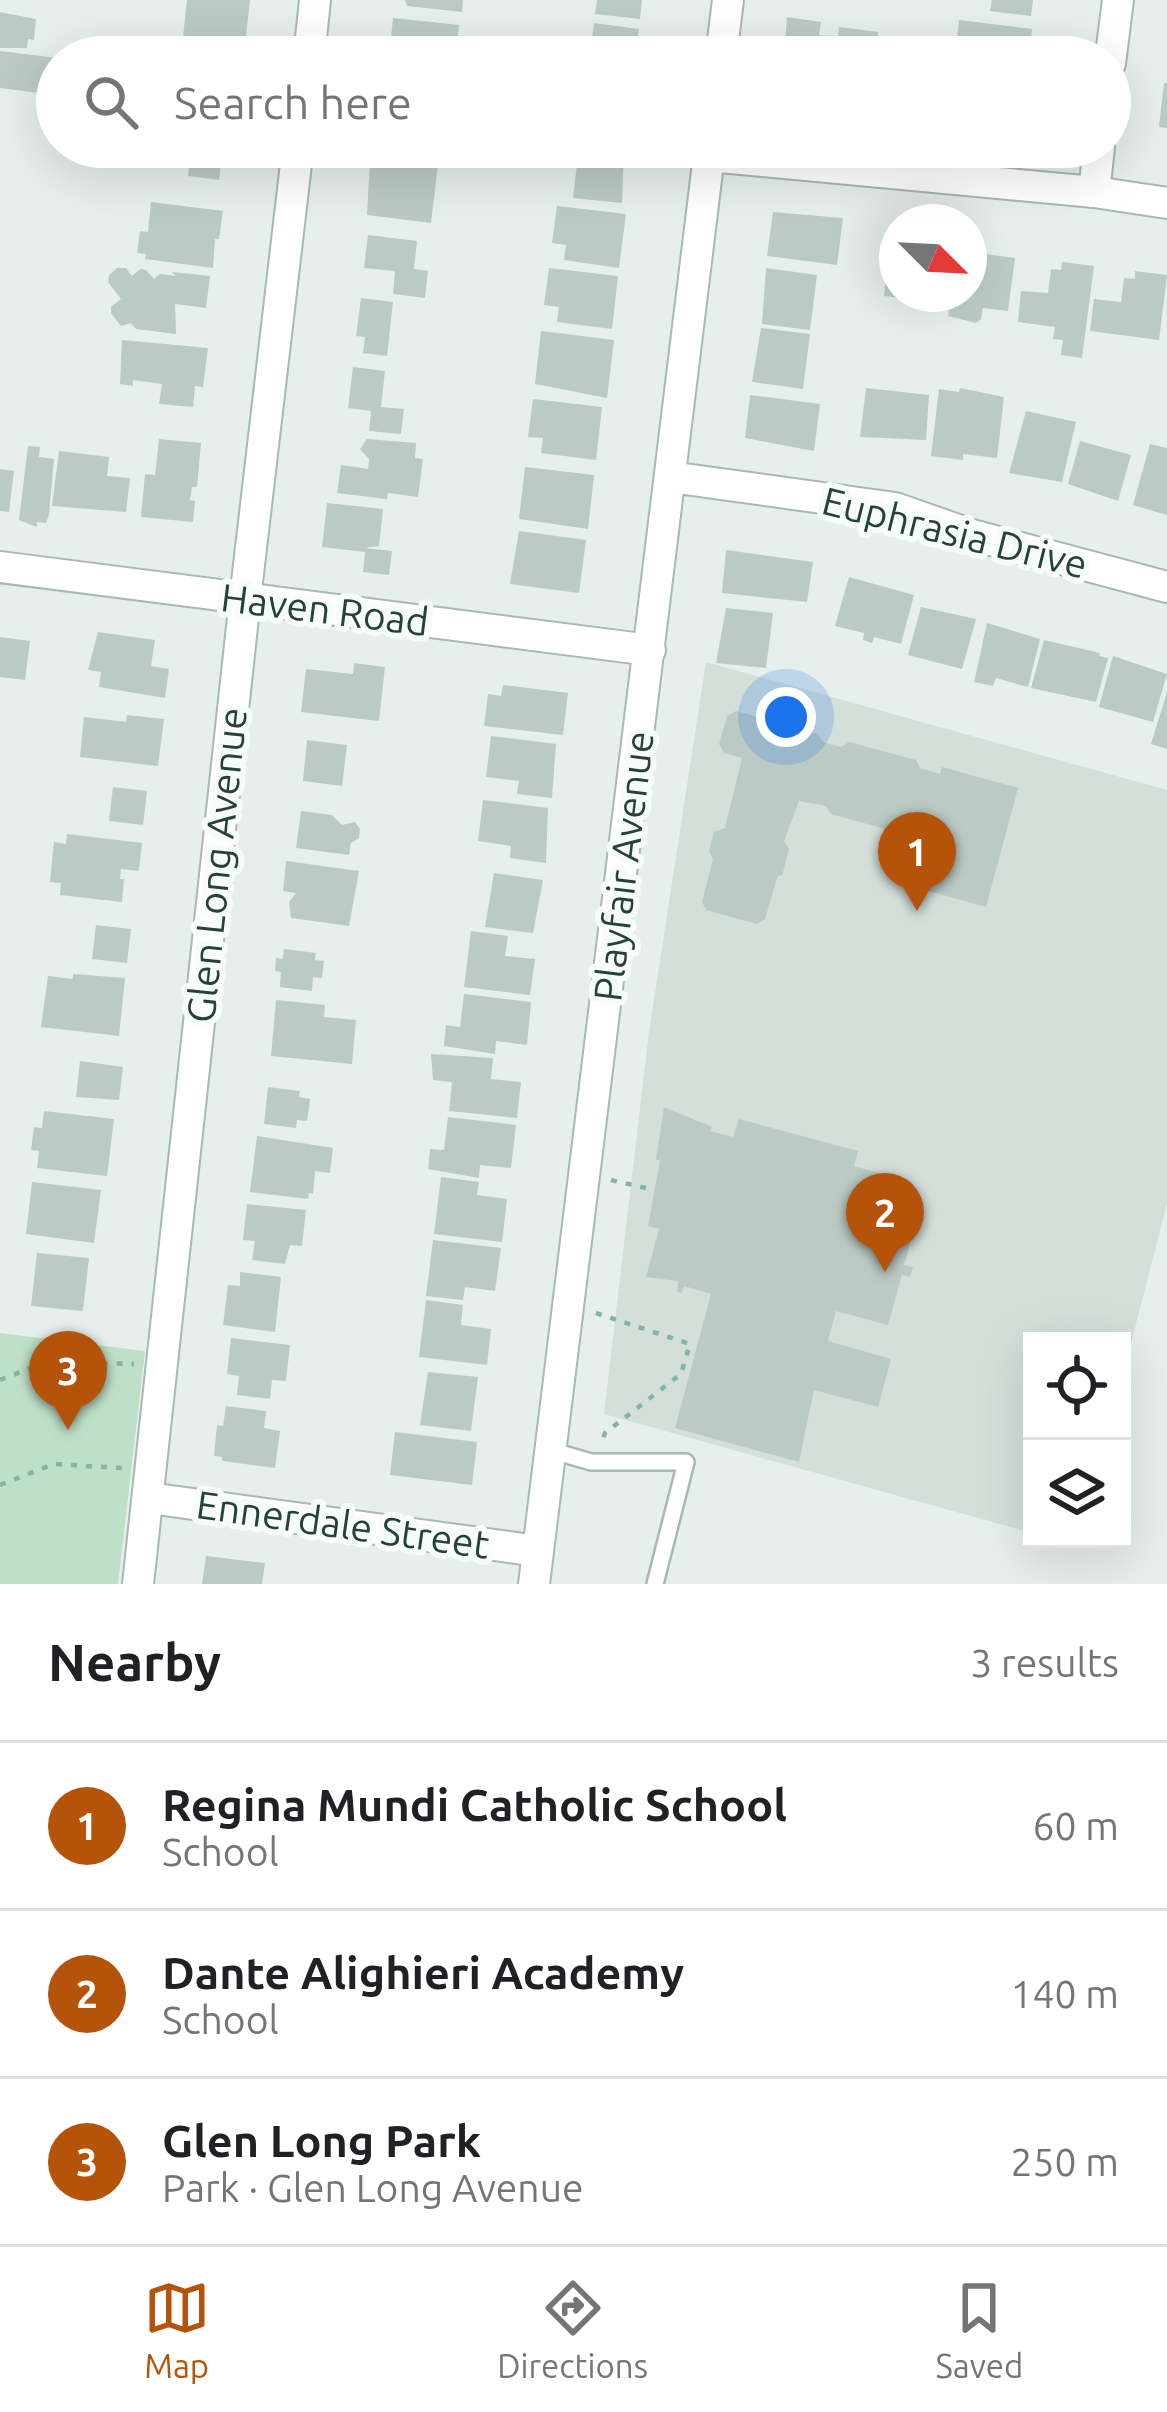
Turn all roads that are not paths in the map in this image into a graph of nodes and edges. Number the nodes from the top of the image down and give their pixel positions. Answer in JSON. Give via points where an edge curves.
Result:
{"nodes":[{"id":1,"x":315,"y":0,"type":"edge"},
{"id":2,"x":728,"y":0,"type":"edge"},
{"id":3,"x":1118,"y":0,"type":"edge"},
{"id":4,"x":311,"y":36,"type":"edge"},
{"id":5,"x":724,"y":36,"type":"edge"},
{"id":6,"x":1113,"y":36,"type":"edge"},
{"id":7,"x":296,"y":168,"type":"edge"},
{"id":8,"x":708,"y":168,"type":"edge"},
{"id":9,"x":865,"y":168,"type":"edge"},
{"id":10,"x":1097,"y":168,"type":"edge"},
{"id":11,"x":1094,"y":193,"type":"junction"},
{"id":12,"x":1167,"y":203,"type":"edge"},
{"id":13,"x":670,"y":477,"type":"junction"},
{"id":14,"x":0,"y":566,"type":"edge"},
{"id":15,"x":1167,"y":587,"type":"edge"},
{"id":16,"x":245,"y":598,"type":"junction"},
{"id":17,"x":650,"y":650,"type":"junction"},
{"id":18,"x":550,"y":1450,"type":"junction"},
{"id":19,"x":150,"y":1484,"type":"junction"},
{"id":20,"x":538,"y":1551,"type":"junction"},
{"id":21,"x":139,"y":1584,"type":"edge"},
{"id":22,"x":534,"y":1584,"type":"edge"},
{"id":23,"x":655,"y":1584,"type":"edge"}],
"edges":[{"from":1,"to":4,"type":"street"},
{"from":2,"to":5,"type":"street"},
{"from":3,"to":6,"type":"street"},
{"from":7,"to":16,"type":"street","name":"Glen Long Avenue"},
{"from":8,"to":13,"type":"street","name":"Playfair Avenue"},
{"from":9,"to":11,"type":"street"},
{"from":10,"to":11,"type":"street"},
{"from":11,"to":12,"type":"street"},
{"from":13,"to":15,"type":"street","name":"Euphrasia Drive","via":[[895,508]]},
{"from":13,"to":17,"type":"street","name":"Playfair Avenue"},
{"from":14,"to":16,"type":"street","name":"Haven Road"},
{"from":16,"to":17,"type":"street","name":"Haven Road"},
{"from":16,"to":19,"type":"street","name":"Glen Long Avenue"},
{"from":17,"to":18,"type":"street","name":"Playfair Avenue"},
{"from":18,"to":20,"type":"street","name":"Playfair Avenue"},
{"from":18,"to":23,"type":"lane","via":[[591,1462],[686,1462]]},
{"from":19,"to":20,"type":"street","name":"Ennerdale Street"},
{"from":19,"to":21,"type":"street","name":"Glen Long Avenue"},
{"from":20,"to":22,"type":"street","name":"Playfair Avenue"}]}
